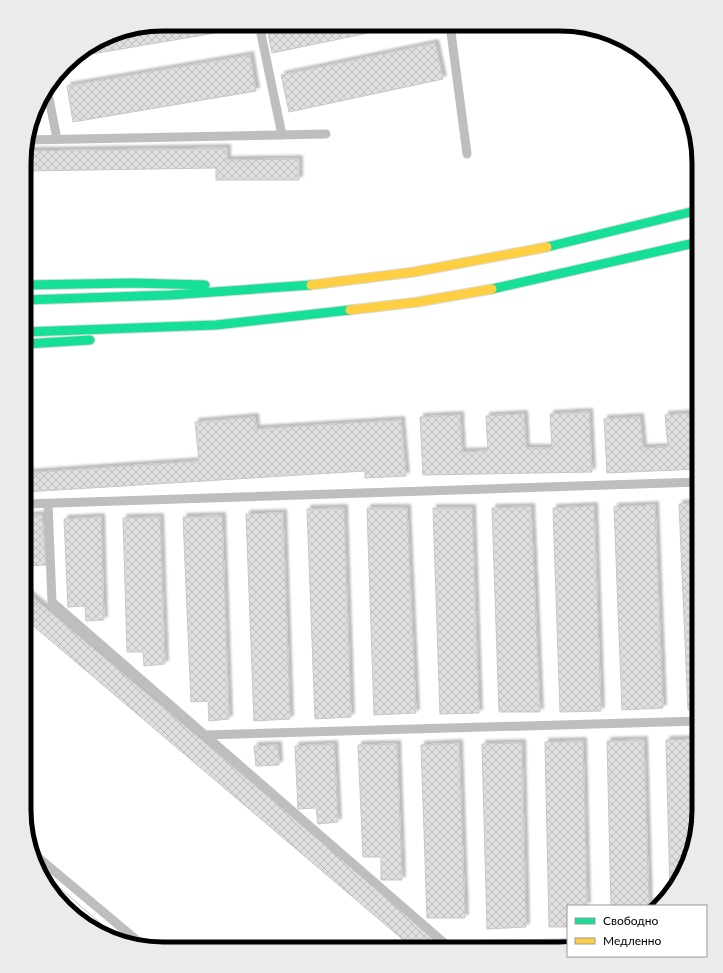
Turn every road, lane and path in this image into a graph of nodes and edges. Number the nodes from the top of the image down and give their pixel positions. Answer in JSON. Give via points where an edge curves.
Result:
{"nodes":[{"id":1,"x":260,"y":31,"type":"edge"},
{"id":2,"x":451,"y":31,"type":"edge"},
{"id":3,"x":49,"y":98,"type":"edge"},
{"id":4,"x":326,"y":134,"type":"dead end"},
{"id":5,"x":282,"y":135,"type":"junction"},
{"id":6,"x":57,"y":139,"type":"junction"},
{"id":7,"x":33,"y":140,"type":"edge"},
{"id":8,"x":467,"y":154,"type":"dead end"},
{"id":9,"x":692,"y":212,"type":"edge"},
{"id":10,"x":692,"y":244,"type":"edge"},
{"id":11,"x":31,"y":285,"type":"edge"},
{"id":12,"x":286,"y":287,"type":"junction"},
{"id":13,"x":31,"y":300,"type":"edge"},
{"id":14,"x":216,"y":325,"type":"junction"},
{"id":15,"x":31,"y":332,"type":"edge"},
{"id":16,"x":31,"y":344,"type":"edge"},
{"id":17,"x":692,"y":482,"type":"edge"},
{"id":18,"x":31,"y":504,"type":"edge"},
{"id":19,"x":48,"y":504,"type":"junction"},
{"id":20,"x":692,"y":721,"type":"edge"},
{"id":21,"x":205,"y":735,"type":"junction"},
{"id":22,"x":42,"y":860,"type":"edge"},
{"id":23,"x":134,"y":938,"type":"edge"},
{"id":24,"x":443,"y":942,"type":"edge"}],
"edges":[{"from":1,"to":5,"type":"lane"},
{"from":2,"to":8,"type":"lane"},
{"from":3,"to":6,"type":"lane"},
{"from":4,"to":5,"type":"lane"},
{"from":5,"to":6,"type":"lane"},
{"from":6,"to":7,"type":"lane"},
{"from":9,"to":12,"type":"main road","via":[[490,259],[413,272]]},
{"from":10,"to":14,"type":"main road","via":[[502,287],[418,302]]},
{"from":11,"to":12,"type":"main road","via":[[133,283]]},
{"from":12,"to":13,"type":"main road","via":[[139,297]]},
{"from":14,"to":15,"type":"main road"},
{"from":14,"to":16,"type":"main road","via":[[100,339]]},
{"from":17,"to":19,"type":"lane"},
{"from":18,"to":19,"type":"lane"},
{"from":19,"to":21,"type":"lane","via":[[52,602]]},
{"from":20,"to":21,"type":"lane"},
{"from":21,"to":24,"type":"lane"},
{"from":22,"to":23,"type":"lane"}]}
